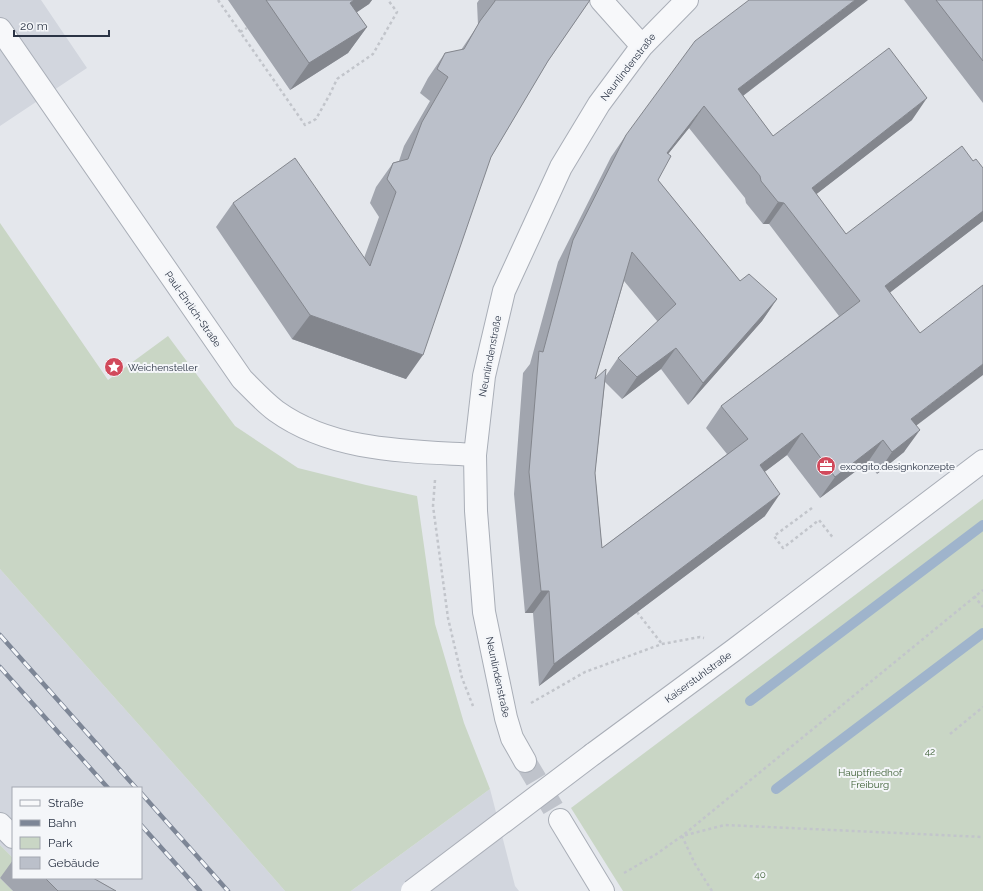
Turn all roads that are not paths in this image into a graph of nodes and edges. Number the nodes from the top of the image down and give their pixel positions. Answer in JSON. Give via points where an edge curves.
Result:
{"nodes":[{"id":1,"x":601,"y":0,"type":"edge"},
{"id":2,"x":687,"y":0,"type":"edge"},
{"id":3,"x":0,"y":29,"type":"edge"},
{"id":4,"x":642,"y":46,"type":"junction"},
{"id":5,"x":475,"y":455,"type":"junction"},
{"id":6,"x":983,"y":461,"type":"edge"},
{"id":7,"x":525,"y":761,"type":"tunnel mouth"},
{"id":8,"x":560,"y":820,"type":"tunnel mouth"},
{"id":9,"x":0,"y":824,"type":"edge"},
{"id":10,"x":12,"y":836,"type":"edge"},
{"id":11,"x":602,"y":889,"type":"edge"},
{"id":12,"x":412,"y":891,"type":"edge"}],
"edges":[{"from":1,"to":4,"type":"street"},
{"from":2,"to":4,"type":"street","name":"Neunlindenstraße"},
{"from":3,"to":5,"type":"street","name":"Paul-Ehrlich-Straße","via":[[242,379],[275,410],[312,432],[364,446]]},
{"from":4,"to":5,"type":"street","name":"Neunlindenstraße","via":[[599,104],[561,167],[504,291],[484,376]]},
{"from":5,"to":7,"type":"street","name":"Neunlindenstraße","via":[[476,511],[484,612],[506,718],[512,738]]},
{"from":6,"to":12,"type":"street","name":"Kaiserstuhlstraße","bridge":true},
{"from":8,"to":11,"type":"street"},
{"from":9,"to":10,"type":"street"}]}
